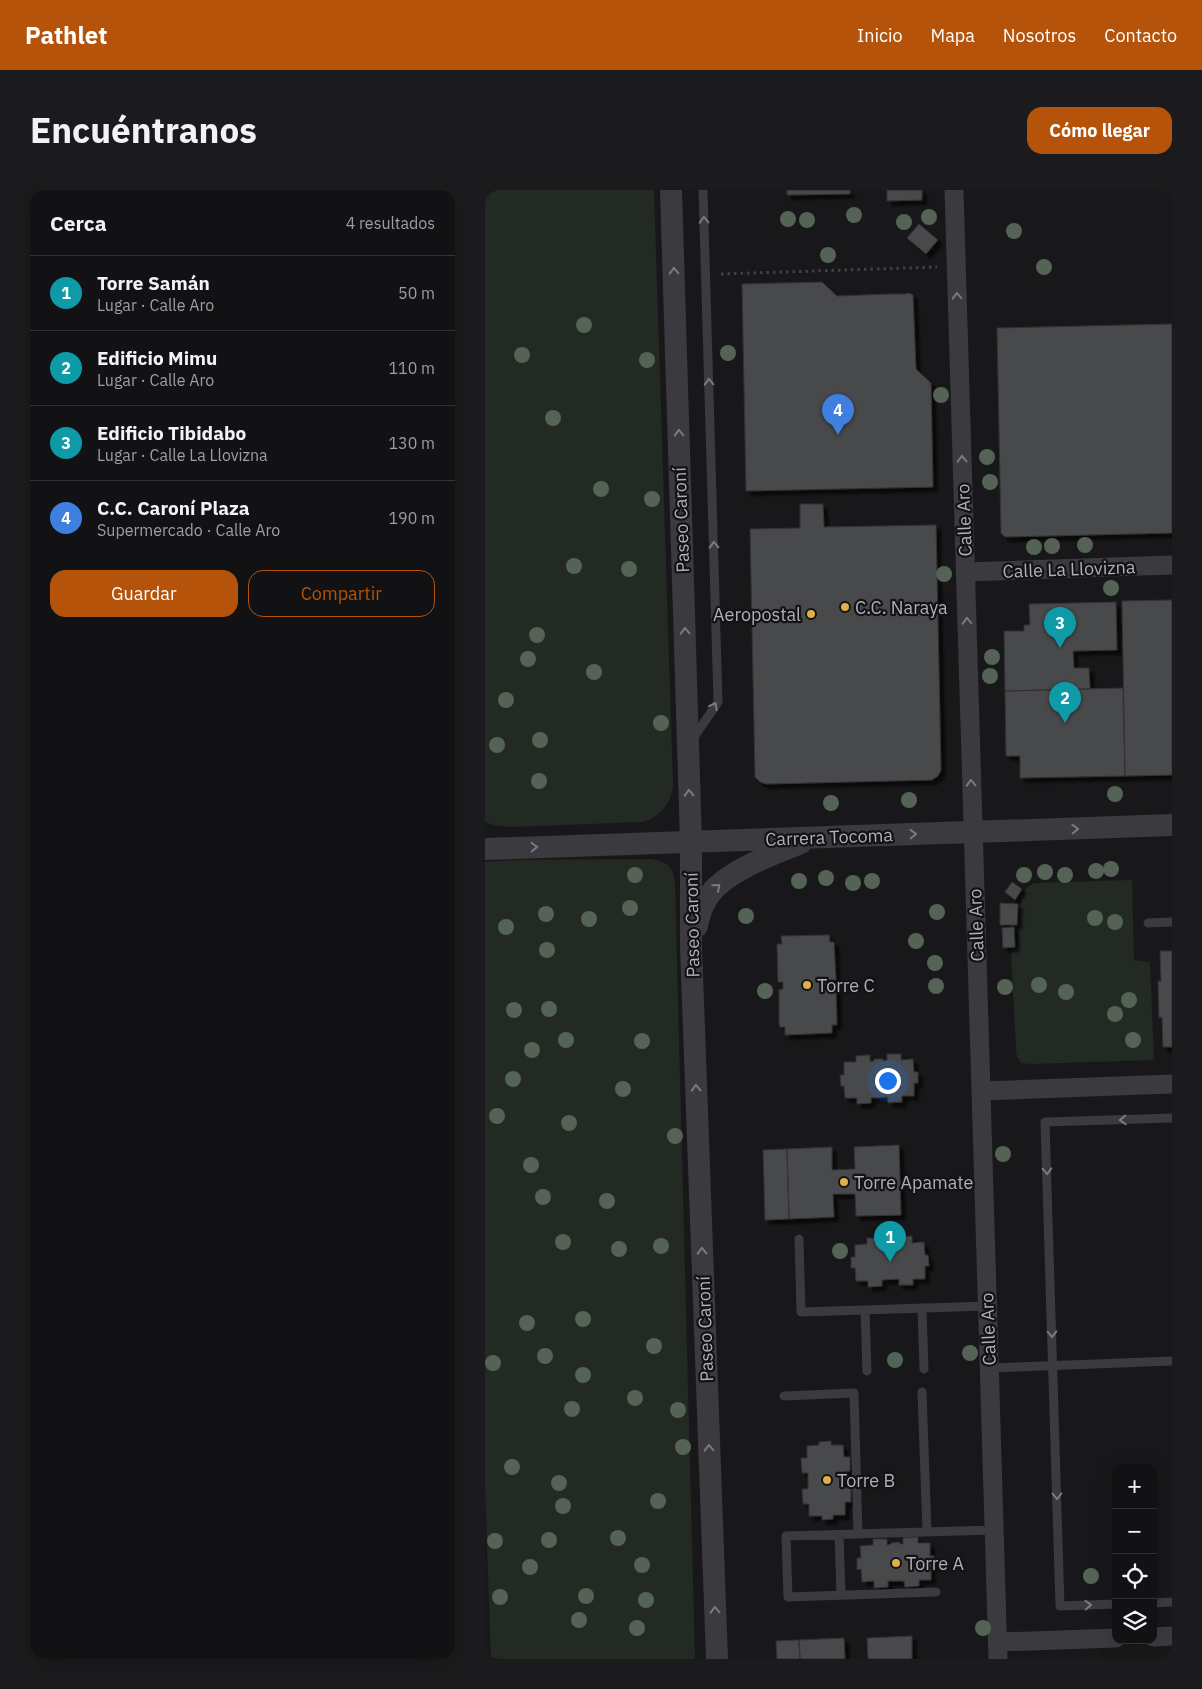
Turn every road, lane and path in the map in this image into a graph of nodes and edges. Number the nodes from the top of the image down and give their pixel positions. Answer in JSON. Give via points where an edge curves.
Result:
{"nodes":[{"id":1,"x":671,"y":190,"type":"edge"},
{"id":2,"x":703,"y":190,"type":"edge"},
{"id":3,"x":953,"y":190,"type":"edge"},
{"id":4,"x":956,"y":266,"type":"junction"},
{"id":5,"x":705,"y":275,"type":"junction"},
{"id":6,"x":1172,"y":565,"type":"edge"},
{"id":7,"x":965,"y":572,"type":"junction"},
{"id":8,"x":688,"y":746,"type":"junction"},
{"id":9,"x":1172,"y":825,"type":"edge"},
{"id":10,"x":973,"y":832,"type":"junction"},
{"id":11,"x":812,"y":838,"type":"junction"},
{"id":12,"x":691,"y":842,"type":"junction"},
{"id":13,"x":485,"y":849,"type":"edge"},
{"id":14,"x":1148,"y":922,"type":"dead end"},
{"id":15,"x":1172,"y":922,"type":"edge"},
{"id":16,"x":691,"y":947,"type":"junction"},
{"id":17,"x":1172,"y":1084,"type":"edge"},
{"id":18,"x":981,"y":1090,"type":"junction"},
{"id":19,"x":1172,"y":1118,"type":"edge"},
{"id":20,"x":799,"y":1239,"type":"dead end"},
{"id":21,"x":987,"y":1306,"type":"junction"},
{"id":22,"x":922,"y":1308,"type":"junction"},
{"id":23,"x":865,"y":1310,"type":"junction"},
{"id":24,"x":1172,"y":1361,"type":"edge"},
{"id":25,"x":1053,"y":1365,"type":"junction"},
{"id":26,"x":989,"y":1368,"type":"junction"},
{"id":27,"x":923,"y":1369,"type":"dead end"},
{"id":28,"x":867,"y":1371,"type":"dead end"},
{"id":29,"x":922,"y":1392,"type":"dead end"},
{"id":30,"x":784,"y":1396,"type":"dead end"},
{"id":31,"x":994,"y":1530,"type":"junction"},
{"id":32,"x":927,"y":1532,"type":"junction"},
{"id":33,"x":859,"y":1534,"type":"junction"},
{"id":34,"x":839,"y":1535,"type":"junction"},
{"id":35,"x":936,"y":1592,"type":"dead end"},
{"id":36,"x":841,"y":1595,"type":"junction"},
{"id":37,"x":1172,"y":1602,"type":"edge"},
{"id":38,"x":1157,"y":1603,"type":"edge"},
{"id":39,"x":1112,"y":1604,"type":"edge"},
{"id":40,"x":1172,"y":1636,"type":"edge"},
{"id":41,"x":1157,"y":1637,"type":"edge"},
{"id":42,"x":1112,"y":1638,"type":"edge"},
{"id":43,"x":998,"y":1651,"type":"edge"},
{"id":44,"x":717,"y":1659,"type":"edge"}],
"edges":[{"from":8,"to":1,"type":"street","name":"Paseo Caroní","one_way":true},
{"from":5,"to":2,"type":"lane","one_way":true},
{"from":3,"to":4,"type":"street","name":"Calle Aro"},
{"from":4,"to":5,"type":"path"},
{"from":7,"to":4,"type":"street","name":"Calle Aro","one_way":true},
{"from":8,"to":5,"type":"lane","one_way":true,"via":[[719,702]]},
{"from":6,"to":7,"type":"street","name":"Calle La Llovizna"},
{"from":10,"to":7,"type":"street","name":"Calle Aro","one_way":true},
{"from":12,"to":8,"type":"street","name":"Paseo Caroní","one_way":true},
{"from":10,"to":9,"type":"street","name":"Carrera Tocoma","one_way":true},
{"from":11,"to":10,"type":"street","name":"Carrera Tocoma","one_way":true},
{"from":10,"to":18,"type":"street","name":"Calle Aro"},
{"from":11,"to":12,"type":"street","name":"Carrera Tocoma"},
{"from":16,"to":11,"type":"street","one_way":true,"via":[[700,913],[710,894],[744,867]]},
{"from":13,"to":12,"type":"street","name":"Carrera Tocoma","one_way":true},
{"from":12,"to":16,"type":"street","name":"Paseo Caroní"},
{"from":14,"to":15,"type":"lane"},
{"from":44,"to":16,"type":"street","name":"Paseo Caroní","one_way":true},
{"from":17,"to":18,"type":"street"},
{"from":18,"to":21,"type":"street","name":"Calle Aro"},
{"from":19,"to":25,"type":"lane","one_way":true,"via":[[1045,1122]]},
{"from":20,"to":23,"type":"lane","via":[[801,1312]]},
{"from":21,"to":22,"type":"lane"},
{"from":21,"to":26,"type":"street","name":"Calle Aro"},
{"from":22,"to":23,"type":"lane"},
{"from":22,"to":27,"type":"lane"},
{"from":23,"to":28,"type":"lane"},
{"from":24,"to":25,"type":"lane"},
{"from":25,"to":26,"type":"lane"},
{"from":25,"to":39,"type":"lane","one_way":true,"via":[[1060,1606]]},
{"from":26,"to":31,"type":"street","name":"Calle Aro"},
{"from":29,"to":32,"type":"lane"},
{"from":30,"to":33,"type":"lane","via":[[854,1393]]},
{"from":31,"to":32,"type":"lane"},
{"from":31,"to":43,"type":"street","name":"Calle Aro"},
{"from":32,"to":33,"type":"lane"},
{"from":33,"to":34,"type":"lane"},
{"from":34,"to":36,"type":"lane"},
{"from":34,"to":36,"type":"lane","via":[[786,1536],[788,1597]]},
{"from":35,"to":36,"type":"lane"},
{"from":37,"to":38,"type":"lane"},
{"from":40,"to":41,"type":"street"},
{"from":42,"to":43,"type":"street"}]}
